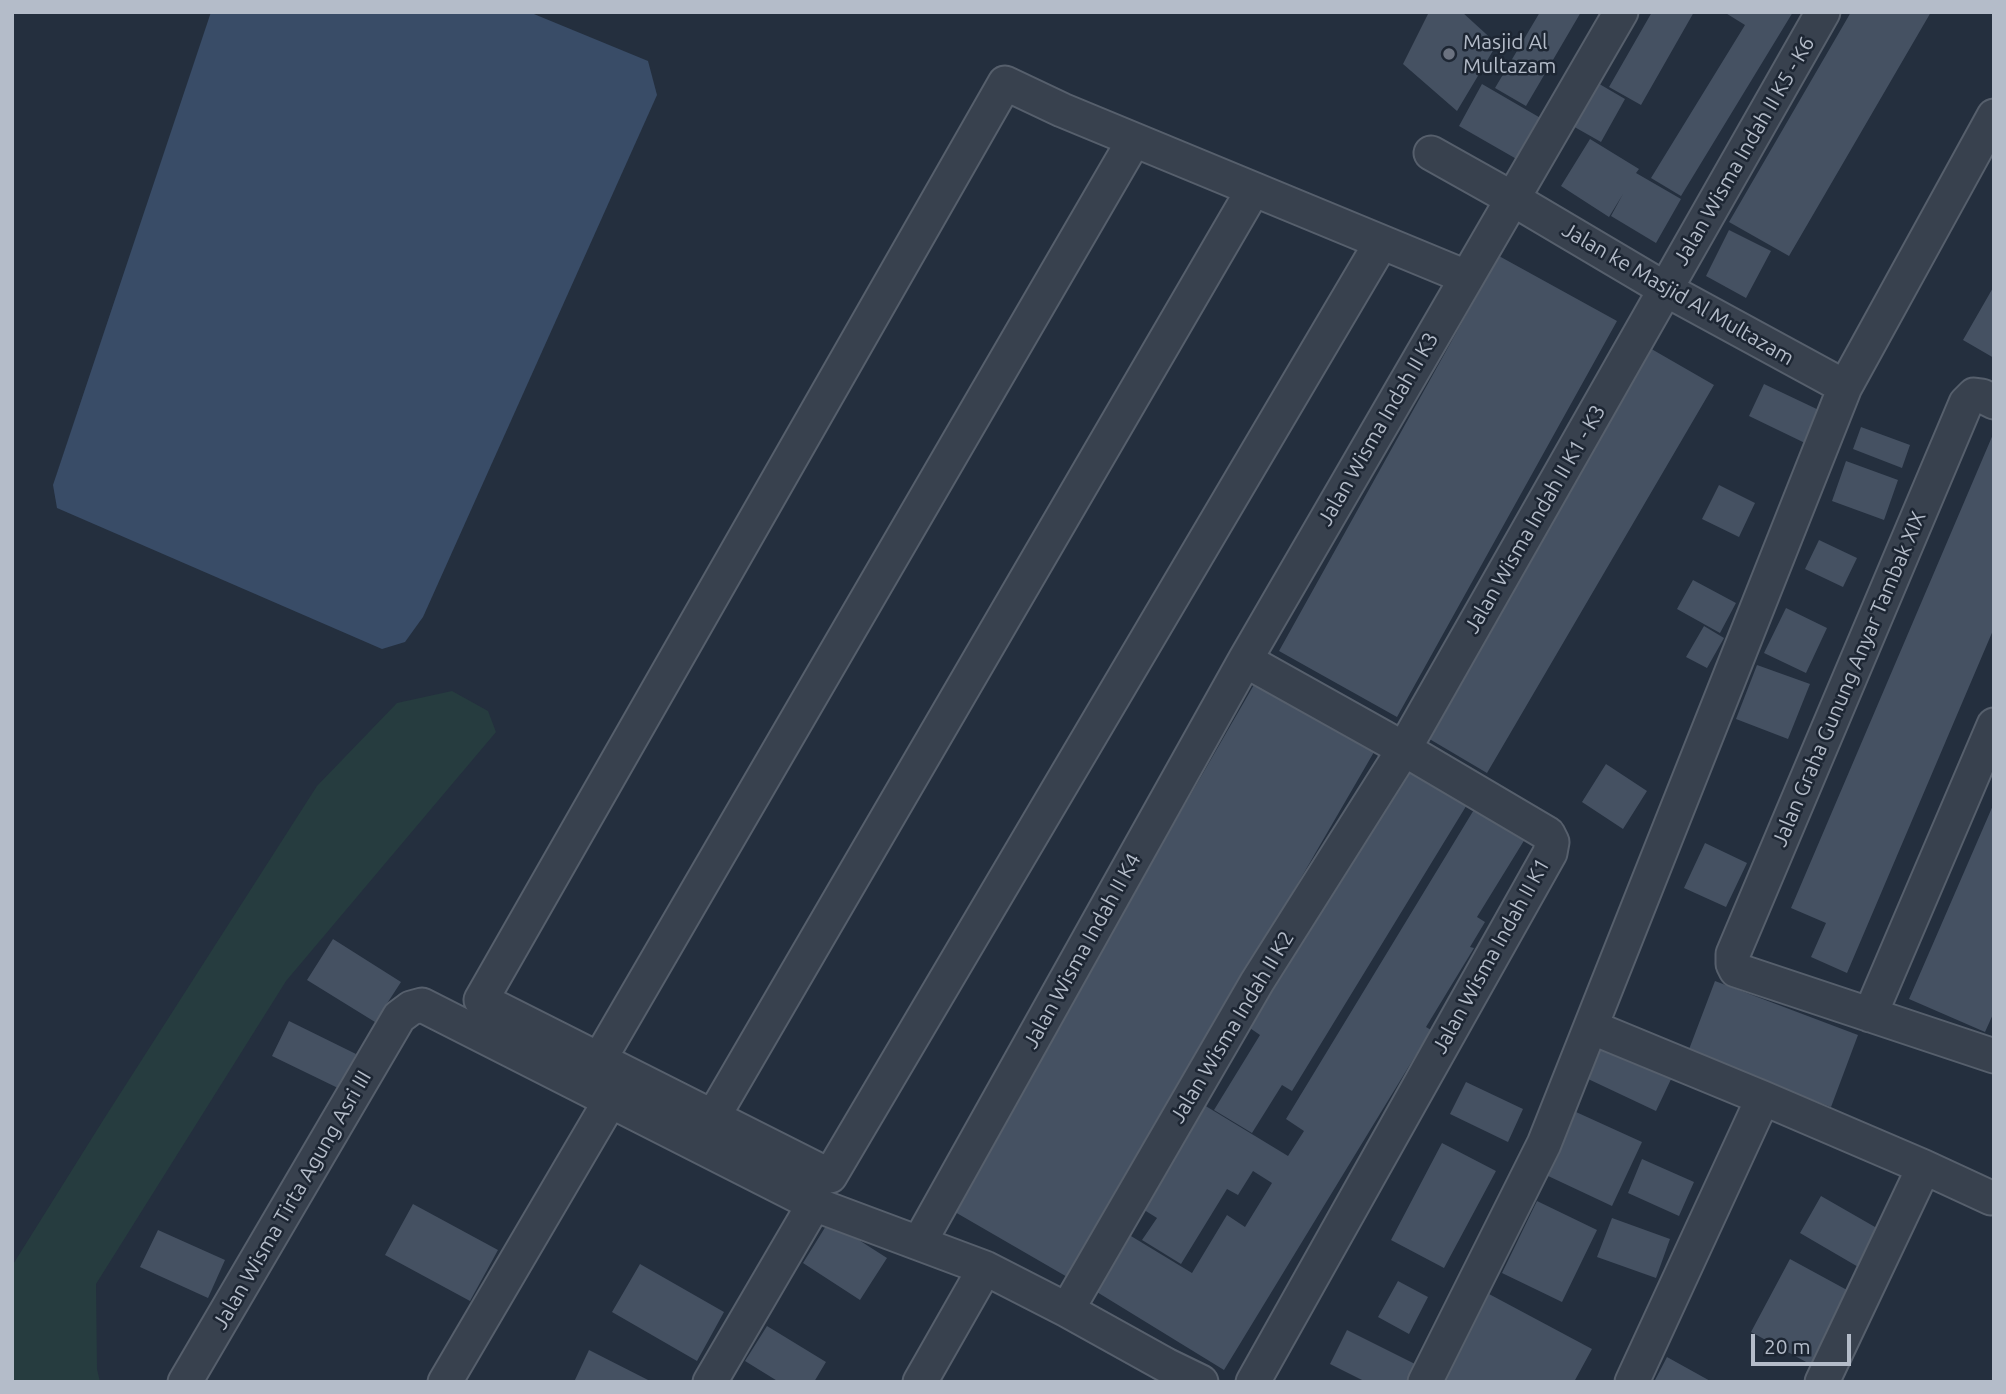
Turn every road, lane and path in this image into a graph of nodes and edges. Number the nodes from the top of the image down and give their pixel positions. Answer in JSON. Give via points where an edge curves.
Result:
{"nodes":[{"id":1,"x":1621,"y":12,"type":"edge"},
{"id":2,"x":1823,"y":12,"type":"edge"},
{"id":3,"x":1994,"y":116,"type":"edge"},
{"id":4,"x":1134,"y":140,"type":"junction"},
{"id":5,"x":1431,"y":153,"type":"dead end"},
{"id":6,"x":1253,"y":190,"type":"junction"},
{"id":7,"x":1513,"y":199,"type":"junction"},
{"id":8,"x":1381,"y":243,"type":"junction"},
{"id":9,"x":1466,"y":278,"type":"junction"},
{"id":10,"x":1665,"y":289,"type":"junction"},
{"id":11,"x":1844,"y":387,"type":"junction"},
{"id":12,"x":1980,"y":402,"type":"edge"},
{"id":13,"x":1245,"y":660,"type":"junction"},
{"id":14,"x":1994,"y":725,"type":"edge"},
{"id":15,"x":1404,"y":748,"type":"junction"},
{"id":16,"x":1870,"y":1015,"type":"junction"},
{"id":17,"x":1591,"y":1027,"type":"junction"},
{"id":18,"x":1994,"y":1056,"type":"edge"},
{"id":19,"x":600,"y":1060,"type":"junction"},
{"id":20,"x":1763,"y":1098,"type":"junction"},
{"id":21,"x":610,"y":1101,"type":"junction"},
{"id":22,"x":713,"y":1117,"type":"junction"},
{"id":23,"x":1924,"y":1167,"type":"junction"},
{"id":24,"x":1991,"y":1198,"type":"dead end"},
{"id":25,"x":814,"y":1204,"type":"junction"},
{"id":26,"x":919,"y":1243,"type":"junction"},
{"id":27,"x":985,"y":1268,"type":"junction"},
{"id":28,"x":1067,"y":1310,"type":"junction"},
{"id":29,"x":1161,"y":1374,"type":"edge"},
{"id":30,"x":185,"y":1382,"type":"edge"},
{"id":31,"x":445,"y":1382,"type":"edge"},
{"id":32,"x":710,"y":1382,"type":"edge"},
{"id":33,"x":920,"y":1382,"type":"edge"},
{"id":34,"x":1201,"y":1382,"type":"edge"},
{"id":35,"x":1253,"y":1382,"type":"edge"},
{"id":36,"x":1425,"y":1382,"type":"edge"},
{"id":37,"x":1632,"y":1382,"type":"edge"},
{"id":38,"x":1822,"y":1382,"type":"edge"}],
"edges":[{"from":1,"to":7,"type":"street","name":"Jalan Wisma Indah II K3"},
{"from":2,"to":10,"type":"street","name":"Jalan Wisma Indah II K5 - K6"},
{"from":3,"to":11,"type":"street"},
{"from":4,"to":6,"type":"street"},
{"from":4,"to":19,"type":"street"},
{"from":4,"to":19,"type":"street","via":[[1005,83],[481,1000]]},
{"from":5,"to":7,"type":"street","name":"Jalan ke Masjid Al Multazam"},
{"from":6,"to":8,"type":"street"},
{"from":6,"to":22,"type":"street"},
{"from":7,"to":9,"type":"street","name":"Jalan Wisma Indah II K3"},
{"from":7,"to":10,"type":"street","name":"Jalan ke Masjid Al Multazam"},
{"from":8,"to":9,"type":"street"},
{"from":8,"to":22,"type":"street","via":[[830,1176]]},
{"from":9,"to":13,"type":"street","name":"Jalan Wisma Indah II K3"},
{"from":10,"to":11,"type":"street","name":"Jalan ke Masjid Al Multazam"},
{"from":10,"to":15,"type":"street","name":"Jalan Wisma Indah II K1 - K3"},
{"from":11,"to":17,"type":"street"},
{"from":12,"to":16,"type":"street","name":"Jalan Graha Gunung Anyar Tambak XIX","via":[[1732,954],[1736,970]]},
{"from":13,"to":15,"type":"street","name":"Jalan Wisma Indah II K1"},
{"from":13,"to":26,"type":"street","name":"Jalan Wisma Indah II K4"},
{"from":14,"to":16,"type":"street"},
{"from":15,"to":28,"type":"street","name":"Jalan Wisma Indah II K2","via":[[1257,982]]},
{"from":15,"to":35,"type":"street","name":"Jalan Wisma Indah II K1","via":[[1548,834],[1550,853]]},
{"from":16,"to":18,"type":"street"},
{"from":17,"to":20,"type":"street"},
{"from":17,"to":36,"type":"street","via":[[1544,1144]]},
{"from":19,"to":22,"type":"street"},
{"from":20,"to":23,"type":"street"},
{"from":20,"to":37,"type":"street"},
{"from":21,"to":25,"type":"street"},
{"from":21,"to":30,"type":"street","name":"Jalan Wisma Tirta Agung Asri III","via":[[422,1005],[411,1008],[399,1017]]},
{"from":21,"to":31,"type":"street"},
{"from":23,"to":24,"type":"street"},
{"from":23,"to":38,"type":"street"},
{"from":25,"to":26,"type":"street"},
{"from":25,"to":32,"type":"street"},
{"from":26,"to":27,"type":"street"},
{"from":27,"to":28,"type":"street"},
{"from":27,"to":33,"type":"street"},
{"from":28,"to":29,"type":"street"},
{"from":29,"to":34,"type":"street"}]}
